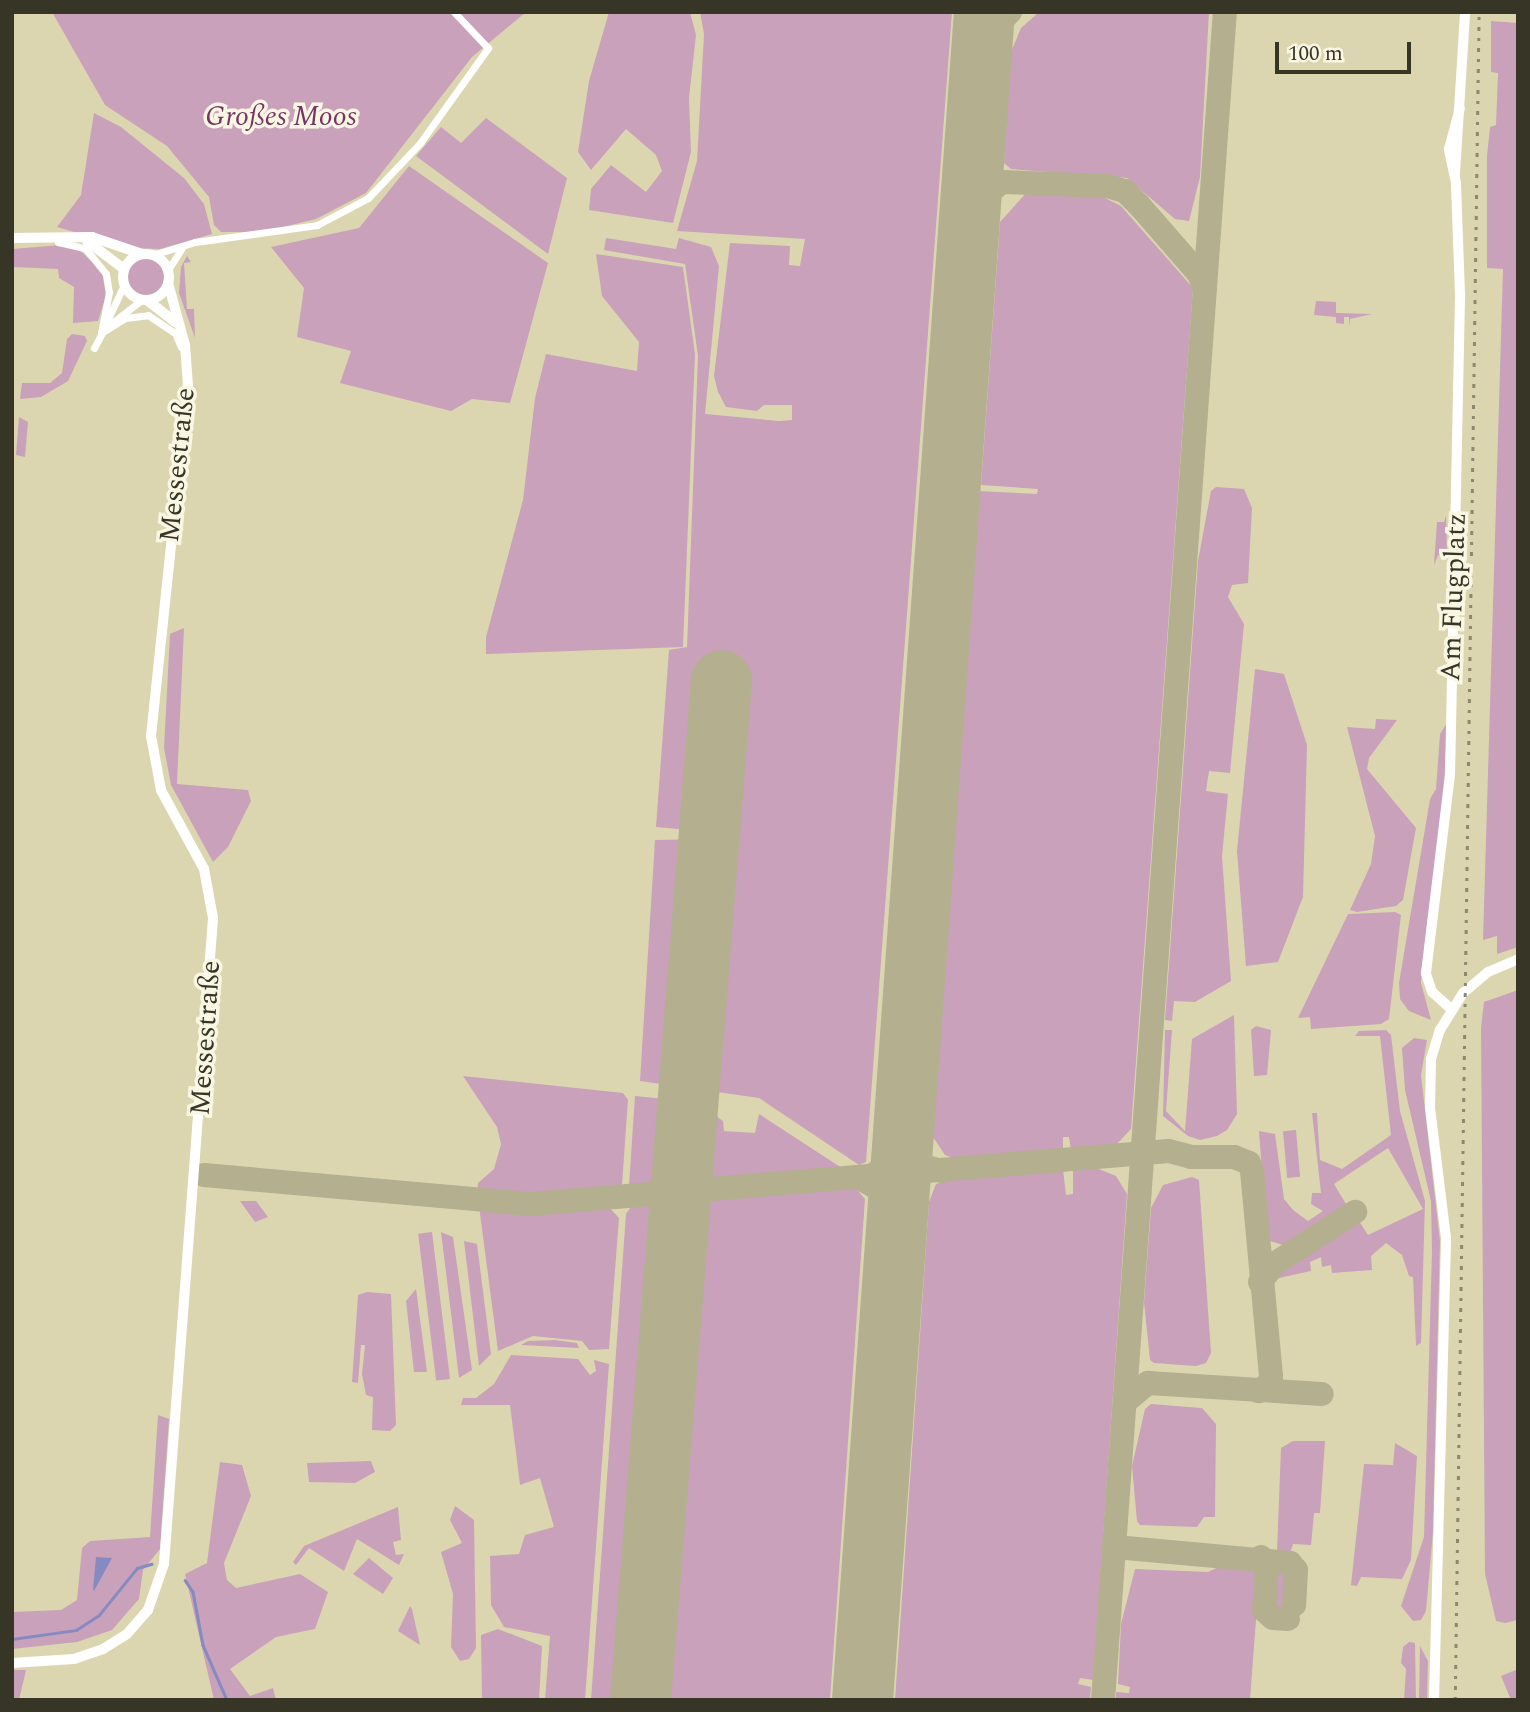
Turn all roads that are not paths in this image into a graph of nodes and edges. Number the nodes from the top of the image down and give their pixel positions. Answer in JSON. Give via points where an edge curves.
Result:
{"nodes":[{"id":1,"x":454,"y":12,"type":"edge"},
{"id":2,"x":1465,"y":12,"type":"edge"},
{"id":3,"x":78,"y":237,"type":"junction"},
{"id":4,"x":12,"y":239,"type":"edge"},
{"id":5,"x":12,"y":244,"type":"edge"},
{"id":6,"x":182,"y":248,"type":"junction"},
{"id":7,"x":147,"y":254,"type":"junction"},
{"id":8,"x":124,"y":269,"type":"junction"},
{"id":9,"x":168,"y":270,"type":"junction"},
{"id":10,"x":168,"y":283,"type":"junction"},
{"id":11,"x":124,"y":285,"type":"junction"},
{"id":12,"x":144,"y":300,"type":"junction"},
{"id":13,"x":178,"y":325,"type":"junction"},
{"id":14,"x":101,"y":333,"type":"junction"},
{"id":15,"x":94,"y":348,"type":"dead end"},
{"id":16,"x":188,"y":363,"type":"junction"},
{"id":17,"x":1518,"y":959,"type":"edge"},
{"id":18,"x":1451,"y":1009,"type":"junction"},
{"id":19,"x":12,"y":1663,"type":"edge"},
{"id":20,"x":1434,"y":1700,"type":"edge"}],
"edges":[{"from":1,"to":6,"type":"street","via":[[488,48],[420,143],[368,198],[317,225],[195,242]]},
{"from":2,"to":18,"type":"street","name":"Am Flugplatz","via":[[1454,174],[1460,294],[1451,762],[1426,973],[1432,992]]},
{"from":3,"to":4,"type":"street"},
{"from":3,"to":7,"type":"street"},
{"from":3,"to":8,"type":"street"},
{"from":5,"to":14,"type":"street","via":[[61,242],[85,248],[99,260],[109,292]]},
{"from":6,"to":7,"type":"street"},
{"from":6,"to":9,"type":"street"},
{"from":7,"to":8,"type":"street"},
{"from":7,"to":9,"type":"street"},
{"from":8,"to":11,"type":"street"},
{"from":9,"to":10,"type":"street"},
{"from":10,"to":12,"type":"street","via":[[159,296]]},
{"from":10,"to":13,"type":"street","name":"Messestraße"},
{"from":11,"to":12,"type":"street"},
{"from":11,"to":14,"type":"street"},
{"from":12,"to":13,"type":"street"},
{"from":12,"to":14,"type":"street"},
{"from":13,"to":16,"type":"street","name":"Messestraße"},
{"from":14,"to":15,"type":"street"},
{"from":14,"to":16,"type":"street","via":[[125,318],[148,314],[175,333]]},
{"from":16,"to":19,"type":"street","name":"Messestraße","via":[[151,736],[161,790],[204,869],[214,918],[164,1564],[148,1610],[127,1634],[74,1659]]},
{"from":17,"to":18,"type":"street","via":[[1488,972]]},
{"from":18,"to":20,"type":"street","via":[[1431,1059],[1430,1108],[1446,1238]]}]}
